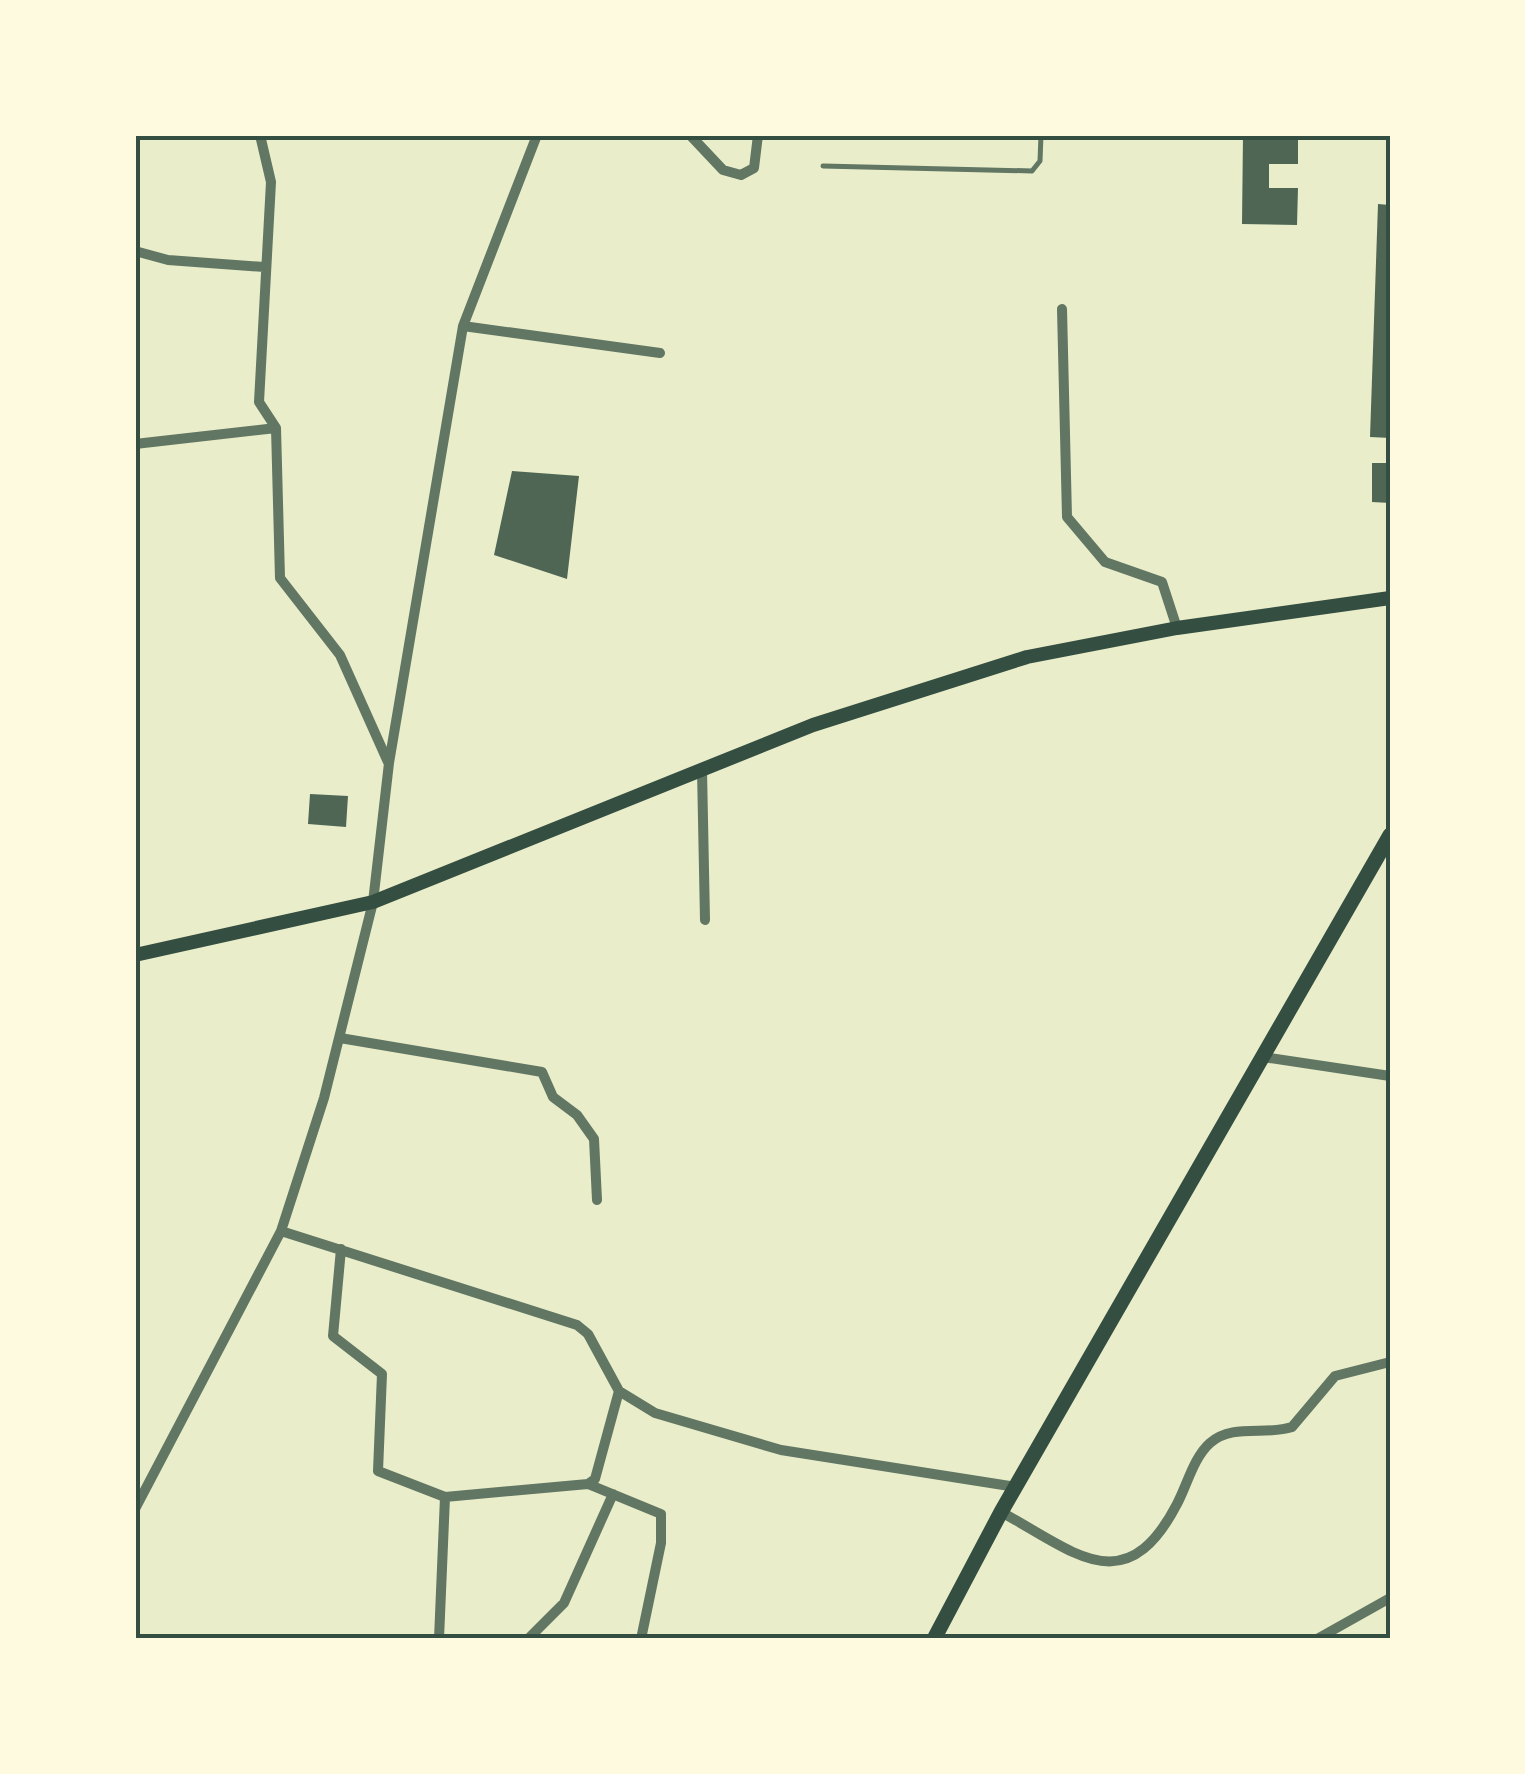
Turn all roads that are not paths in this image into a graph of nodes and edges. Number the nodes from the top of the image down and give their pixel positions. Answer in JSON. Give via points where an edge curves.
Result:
{"nodes":[{"id":1,"x":260,"y":135,"type":"edge"},
{"id":2,"x":537,"y":135,"type":"edge"},
{"id":3,"x":690,"y":135,"type":"edge"},
{"id":4,"x":758,"y":135,"type":"edge"},
{"id":5,"x":1041,"y":135,"type":"edge"},
{"id":6,"x":823,"y":166,"type":"dead end"},
{"id":7,"x":135,"y":250,"type":"edge"},
{"id":8,"x":264,"y":267,"type":"junction"},
{"id":9,"x":1062,"y":309,"type":"dead end"},
{"id":10,"x":463,"y":326,"type":"junction"},
{"id":11,"x":660,"y":354,"type":"dead end"},
{"id":12,"x":276,"y":428,"type":"junction"},
{"id":13,"x":135,"y":444,"type":"edge"},
{"id":14,"x":1390,"y":598,"type":"edge"},
{"id":15,"x":1177,"y":628,"type":"junction"},
{"id":16,"x":389,"y":763,"type":"junction"},
{"id":17,"x":702,"y":770,"type":"junction"},
{"id":18,"x":1390,"y":835,"type":"edge"},
{"id":19,"x":373,"y":902,"type":"junction"},
{"id":20,"x":705,"y":920,"type":"dead end"},
{"id":21,"x":135,"y":956,"type":"edge"},
{"id":22,"x":340,"y":1038,"type":"junction"},
{"id":23,"x":1264,"y":1057,"type":"junction"},
{"id":24,"x":1390,"y":1076,"type":"edge"},
{"id":25,"x":597,"y":1200,"type":"dead end"},
{"id":26,"x":281,"y":1230,"type":"junction"},
{"id":27,"x":341,"y":1250,"type":"junction"},
{"id":28,"x":1390,"y":1362,"type":"edge"},
{"id":29,"x":619,"y":1392,"type":"junction"},
{"id":30,"x":588,"y":1484,"type":"junction"},
{"id":31,"x":1016,"y":1487,"type":"junction"},
{"id":32,"x":612,"y":1494,"type":"junction"},
{"id":33,"x":445,"y":1496,"type":"junction"},
{"id":34,"x":135,"y":1509,"type":"edge"},
{"id":35,"x":1002,"y":1512,"type":"junction"},
{"id":36,"x":1390,"y":1598,"type":"edge"},
{"id":37,"x":439,"y":1639,"type":"edge"},
{"id":38,"x":528,"y":1639,"type":"edge"},
{"id":39,"x":641,"y":1639,"type":"edge"},
{"id":40,"x":934,"y":1639,"type":"edge"},
{"id":41,"x":1316,"y":1639,"type":"edge"}],
"edges":[{"from":1,"to":8,"type":"street","via":[[270,182]]},
{"from":2,"to":10,"type":"street"},
{"from":3,"to":4,"type":"street","via":[[724,170],[740,176],[754,168]]},
{"from":5,"to":6,"type":"lane","via":[[1040,161],[1032,171]]},
{"from":7,"to":8,"type":"street","via":[[168,260]]},
{"from":8,"to":12,"type":"street","via":[[259,402]]},
{"from":9,"to":15,"type":"street","via":[[1067,517],[1105,562],[1162,582]]},
{"from":10,"to":11,"type":"street"},
{"from":10,"to":16,"type":"street"},
{"from":12,"to":13,"type":"street"},
{"from":12,"to":16,"type":"street","via":[[280,578],[340,655]]},
{"from":14,"to":15,"type":"main road"},
{"from":15,"to":17,"type":"main road","via":[[1027,656]]},
{"from":16,"to":19,"type":"street"},
{"from":17,"to":19,"type":"main road"},
{"from":17,"to":20,"type":"street"},
{"from":18,"to":23,"type":"main road"},
{"from":19,"to":21,"type":"main road"},
{"from":19,"to":22,"type":"street"},
{"from":22,"to":25,"type":"street","via":[[542,1072],[553,1097],[594,1139]]},
{"from":22,"to":26,"type":"street"},
{"from":23,"to":24,"type":"street"},
{"from":23,"to":31,"type":"main road"},
{"from":26,"to":27,"type":"street"},
{"from":26,"to":34,"type":"street"},
{"from":27,"to":29,"type":"street","via":[[577,1325]]},
{"from":27,"to":33,"type":"street","via":[[334,1336],[382,1374],[378,1470]]},
{"from":28,"to":35,"type":"street","via":[[1335,1376],[1292,1427],[1237,1432],[1209,1444],[1158,1539],[1117,1563],[1079,1558]]},
{"from":29,"to":30,"type":"street","via":[[595,1479]]},
{"from":29,"to":31,"type":"street","via":[[656,1414],[781,1450]]},
{"from":30,"to":32,"type":"street"},
{"from":30,"to":33,"type":"street"},
{"from":31,"to":35,"type":"main road"},
{"from":32,"to":38,"type":"street","via":[[564,1603]]},
{"from":32,"to":39,"type":"street","via":[[661,1514]]},
{"from":33,"to":37,"type":"street"},
{"from":35,"to":40,"type":"main road"},
{"from":36,"to":41,"type":"street"}]}
